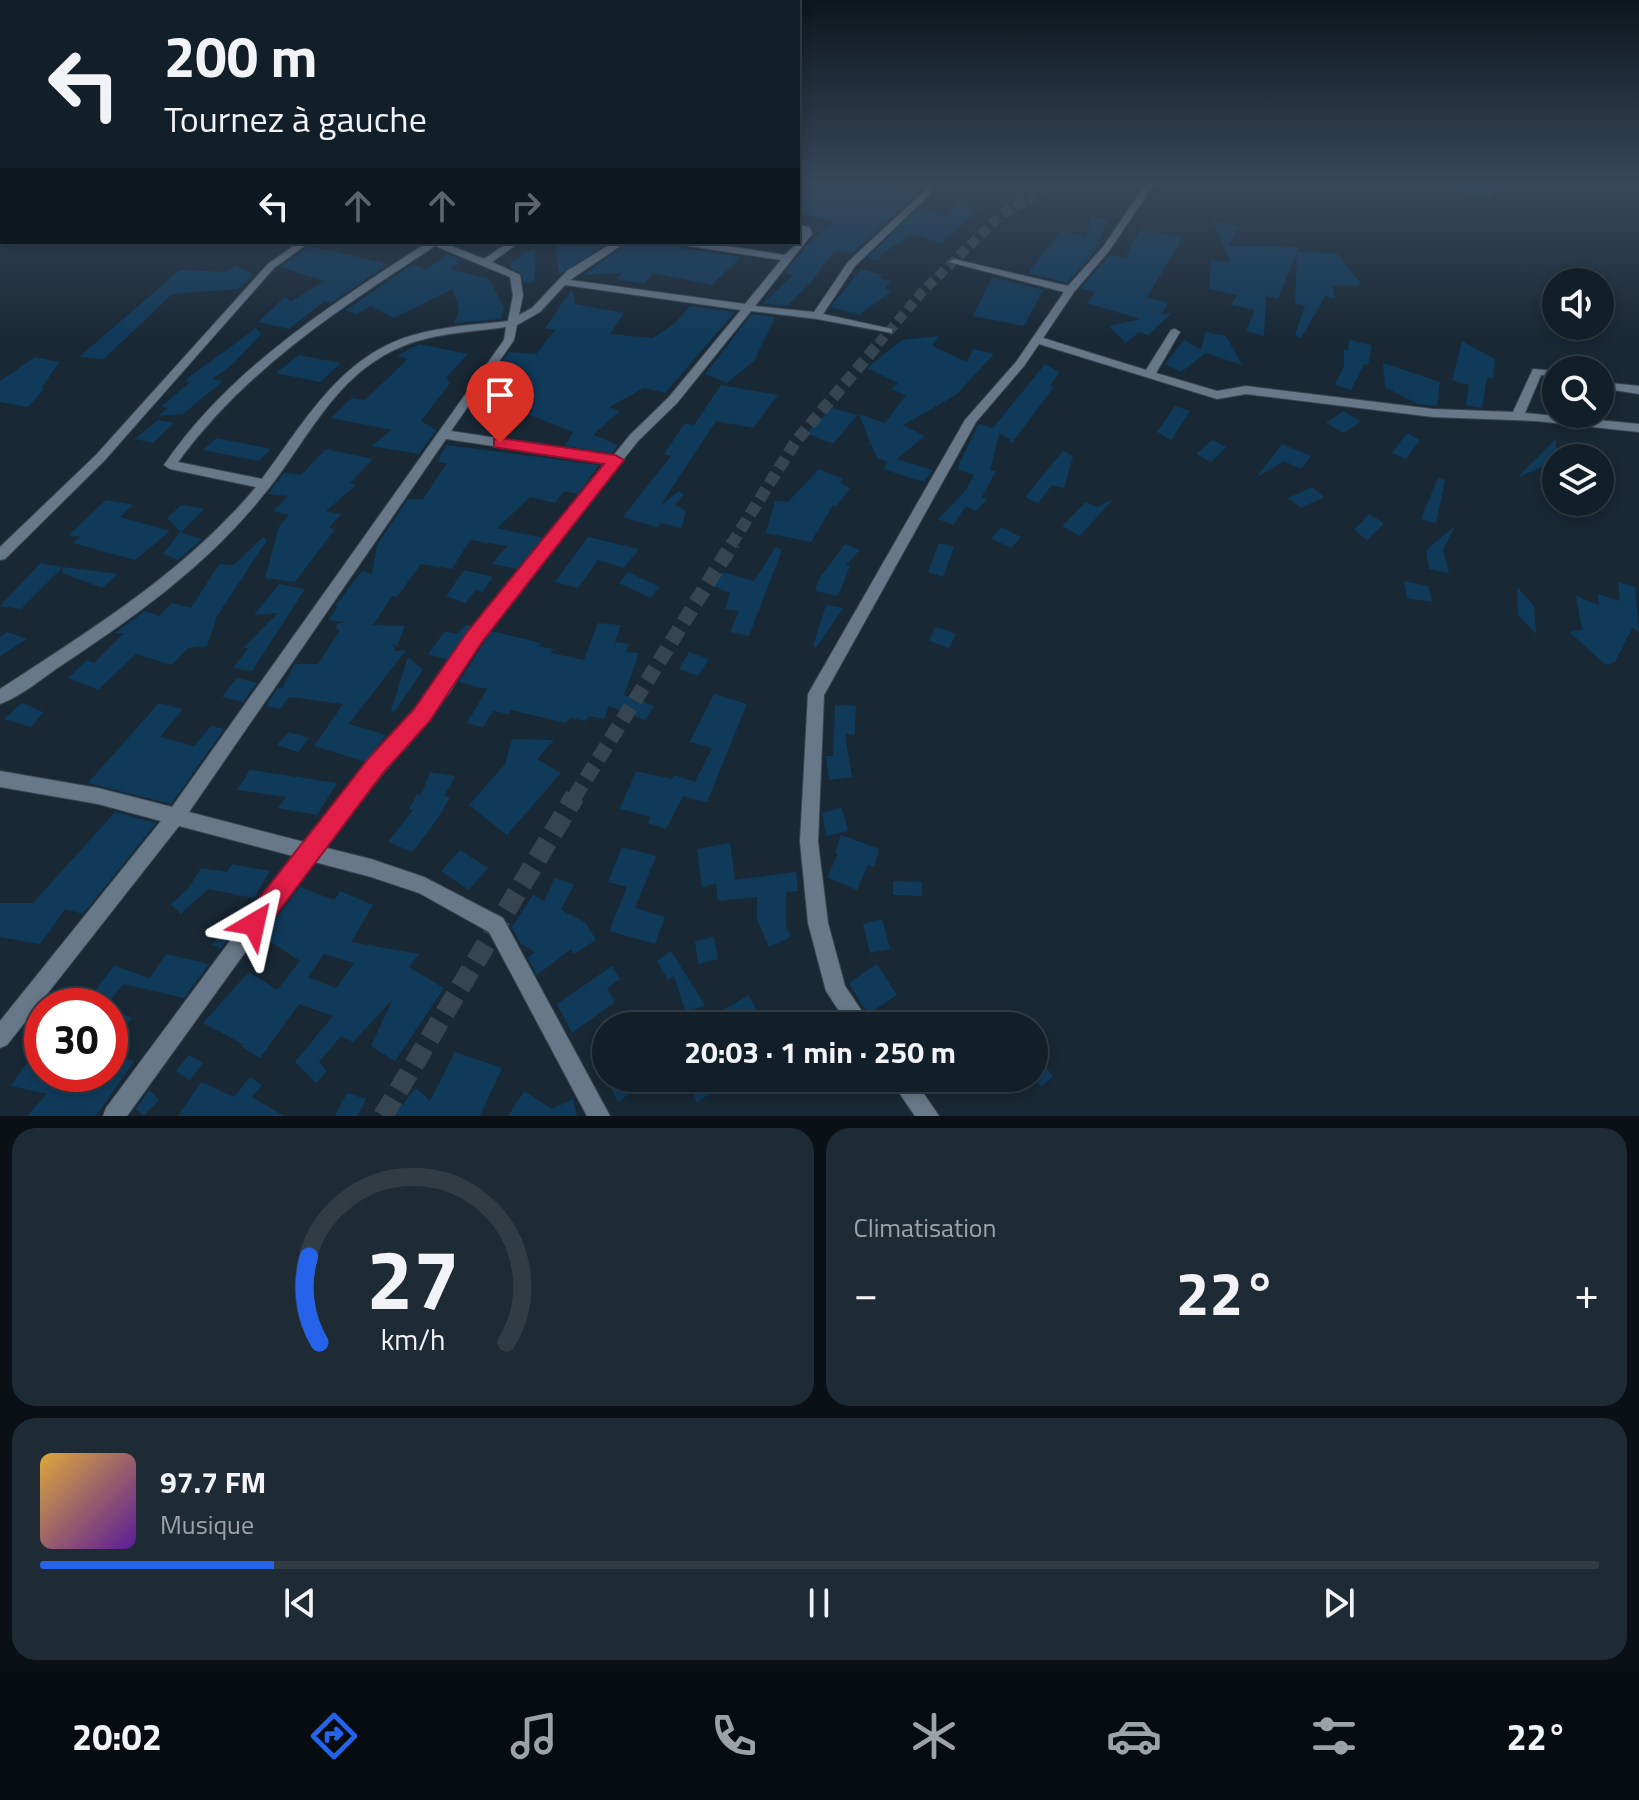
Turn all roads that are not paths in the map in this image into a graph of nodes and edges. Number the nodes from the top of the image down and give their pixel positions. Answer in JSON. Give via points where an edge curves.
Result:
{"nodes":[{"id":1,"x":880,"y":236,"type":"edge"},
{"id":2,"x":1115,"y":236,"type":"edge"},
{"id":3,"x":302,"y":244,"type":"edge"},
{"id":4,"x":431,"y":244,"type":"edge"},
{"id":5,"x":440,"y":244,"type":"edge"},
{"id":6,"x":512,"y":244,"type":"edge"},
{"id":7,"x":618,"y":244,"type":"edge"},
{"id":8,"x":695,"y":244,"type":"edge"},
{"id":9,"x":798,"y":244,"type":"edge"},
{"id":10,"x":786,"y":258,"type":"junction"},
{"id":11,"x":487,"y":261,"type":"junction"},
{"id":12,"x":954,"y":262,"type":"dead end"},
{"id":13,"x":562,"y":282,"type":"junction"},
{"id":14,"x":1070,"y":290,"type":"junction"},
{"id":15,"x":748,"y":308,"type":"junction"},
{"id":16,"x":817,"y":316,"type":"junction"},
{"id":17,"x":513,"y":323,"type":"junction"},
{"id":18,"x":888,"y":331,"type":"dead end"},
{"id":19,"x":1175,"y":332,"type":"dead end"},
{"id":20,"x":1038,"y":340,"type":"junction"},
{"id":21,"x":1542,"y":372,"type":"edge"},
{"id":22,"x":1150,"y":373,"type":"junction"},
{"id":23,"x":1614,"y":387,"type":"edge"},
{"id":24,"x":1639,"y":390,"type":"edge"},
{"id":25,"x":1517,"y":417,"type":"junction"},
{"id":26,"x":1639,"y":428,"type":"edge"},
{"id":27,"x":442,"y":434,"type":"junction"},
{"id":28,"x":615,"y":460,"type":"junction"},
{"id":29,"x":265,"y":484,"type":"junction"},
{"id":30,"x":0,"y":555,"type":"edge"},
{"id":31,"x":0,"y":697,"type":"edge"},
{"id":32,"x":0,"y":779,"type":"edge"},
{"id":33,"x":175,"y":817,"type":"junction"},
{"id":34,"x":307,"y":852,"type":"junction"},
{"id":35,"x":852,"y":1012,"type":"edge"},
{"id":36,"x":0,"y":1038,"type":"edge"},
{"id":37,"x":910,"y":1092,"type":"edge"},
{"id":38,"x":114,"y":1116,"type":"edge"},
{"id":39,"x":599,"y":1116,"type":"edge"},
{"id":40,"x":928,"y":1116,"type":"edge"}],
"edges":[{"from":1,"to":16,"type":"street","via":[[851,264]]},
{"from":2,"to":14,"type":"street"},
{"from":3,"to":30,"type":"street","via":[[271,266],[100,458]]},
{"from":4,"to":29,"type":"street","via":[[283,347],[212,413],[170,465]]},
{"from":5,"to":11,"type":"street"},
{"from":6,"to":11,"type":"street"},
{"from":7,"to":13,"type":"street"},
{"from":8,"to":10,"type":"street"},
{"from":9,"to":10,"type":"street"},
{"from":10,"to":15,"type":"street"},
{"from":11,"to":17,"type":"street","via":[[518,281]]},
{"from":12,"to":14,"type":"street"},
{"from":13,"to":15,"type":"street"},
{"from":13,"to":17,"type":"street","via":[[536,310]]},
{"from":14,"to":20,"type":"street"},
{"from":15,"to":16,"type":"street"},
{"from":15,"to":28,"type":"street","via":[[673,400]]},
{"from":16,"to":18,"type":"street"},
{"from":17,"to":27,"type":"street","via":[[509,340]]},
{"from":17,"to":29,"type":"street","via":[[429,334],[374,356],[338,386]]},
{"from":19,"to":22,"type":"street"},
{"from":20,"to":22,"type":"street"},
{"from":20,"to":35,"type":"street","via":[[971,420],[816,694],[809,842],[818,923],[836,991]]},
{"from":21,"to":25,"type":"street","via":[[1537,371]]},
{"from":22,"to":25,"type":"street","via":[[1217,395],[1246,390],[1433,413]]},
{"from":23,"to":24,"type":"street"},
{"from":25,"to":26,"type":"street"},
{"from":27,"to":28,"type":"street"},
{"from":27,"to":33,"type":"street"},
{"from":28,"to":34,"type":"street","via":[[475,637],[422,715]]},
{"from":29,"to":31,"type":"street","via":[[198,556]]},
{"from":32,"to":33,"type":"street","via":[[98,796]]},
{"from":33,"to":34,"type":"street"},
{"from":33,"to":36,"type":"street"},
{"from":34,"to":38,"type":"street"},
{"from":34,"to":39,"type":"street","via":[[424,886],[496,925]]},
{"from":37,"to":40,"type":"street"}]}
